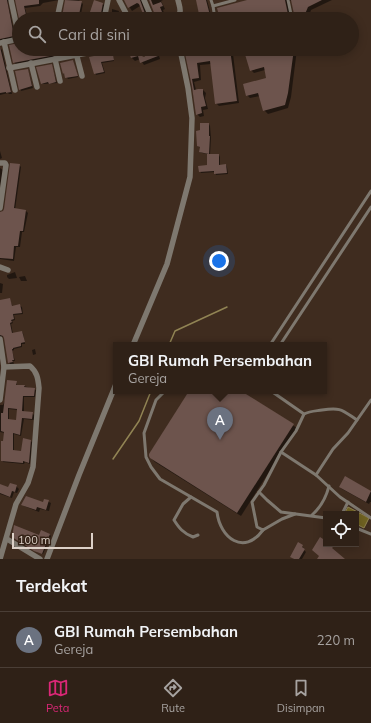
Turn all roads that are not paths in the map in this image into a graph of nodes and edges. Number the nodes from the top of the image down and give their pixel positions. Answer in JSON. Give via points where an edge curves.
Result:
{"nodes":[{"id":1,"x":11,"y":0,"type":"edge"},
{"id":2,"x":61,"y":0,"type":"edge"},
{"id":3,"x":108,"y":0,"type":"edge"},
{"id":4,"x":119,"y":0,"type":"edge"},
{"id":5,"x":144,"y":0,"type":"edge"},
{"id":6,"x":178,"y":0,"type":"edge"},
{"id":7,"x":211,"y":0,"type":"edge"},
{"id":8,"x":235,"y":0,"type":"edge"},
{"id":9,"x":288,"y":0,"type":"edge"},
{"id":10,"x":213,"y":6,"type":"junction"},
{"id":11,"x":14,"y":12,"type":"edge"},
{"id":12,"x":58,"y":12,"type":"edge"},
{"id":13,"x":105,"y":12,"type":"edge"},
{"id":14,"x":125,"y":12,"type":"edge"},
{"id":15,"x":149,"y":12,"type":"edge"},
{"id":16,"x":181,"y":12,"type":"edge"},
{"id":17,"x":214,"y":12,"type":"edge"},
{"id":18,"x":291,"y":12,"type":"edge"},
{"id":19,"x":12,"y":40,"type":"edge"},
{"id":20,"x":2,"y":42,"type":"edge"},
{"id":21,"x":77,"y":56,"type":"joint"},
{"id":22,"x":181,"y":56,"type":"edge"},
{"id":23,"x":55,"y":59,"type":"junction"},
{"id":24,"x":32,"y":63,"type":"junction"},
{"id":25,"x":9,"y":68,"type":"junction"},
{"id":26,"x":82,"y":76,"type":"dead end"},
{"id":27,"x":60,"y":81,"type":"dead end"},
{"id":28,"x":37,"y":87,"type":"dead end"},
{"id":29,"x":15,"y":90,"type":"dead end"},
{"id":30,"x":0,"y":163,"type":"edge"},
{"id":31,"x":370,"y":193,"type":"edge"},
{"id":32,"x":371,"y":207,"type":"edge"},
{"id":33,"x":0,"y":208,"type":"edge"},
{"id":34,"x":0,"y":267,"type":"edge"},
{"id":35,"x":8,"y":270,"type":"dead end"},
{"id":36,"x":0,"y":341,"type":"edge"},
{"id":37,"x":134,"y":342,"type":"edge"},
{"id":38,"x":272,"y":342,"type":"edge"},
{"id":39,"x":282,"y":342,"type":"edge"},
{"id":40,"x":2,"y":366,"type":"edge"},
{"id":41,"x":1,"y":385,"type":"edge"},
{"id":42,"x":113,"y":391,"type":"edge"},
{"id":43,"x":162,"y":394,"type":"edge"},
{"id":44,"x":275,"y":394,"type":"edge"},
{"id":45,"x":0,"y":400,"type":"edge"},
{"id":46,"x":371,"y":400,"type":"edge"},
{"id":47,"x":304,"y":414,"type":"junction"},
{"id":48,"x":357,"y":420,"type":"junction"},
{"id":49,"x":281,"y":452,"type":"junction"},
{"id":50,"x":316,"y":475,"type":"junction"},
{"id":51,"x":328,"y":486,"type":"junction"},
{"id":52,"x":259,"y":492,"type":"junction"},
{"id":53,"x":191,"y":497,"type":"junction"},
{"id":54,"x":348,"y":502,"type":"junction"},
{"id":55,"x":344,"y":511,"type":"edge"},
{"id":56,"x":295,"y":514,"type":"junction"},
{"id":57,"x":312,"y":515,"type":"junction"},
{"id":58,"x":323,"y":517,"type":"edge"},
{"id":59,"x":371,"y":518,"type":"edge"},
{"id":60,"x":359,"y":529,"type":"edge"},
{"id":61,"x":263,"y":530,"type":"junction"},
{"id":62,"x":198,"y":534,"type":"dead end"},
{"id":63,"x":371,"y":534,"type":"edge"},
{"id":64,"x":7,"y":539,"type":"junction"},
{"id":65,"x":0,"y":559,"type":"edge"},
{"id":66,"x":40,"y":559,"type":"edge"},
{"id":67,"x":47,"y":559,"type":"edge"}],
"edges":[{"from":1,"to":11,"type":"street"},
{"from":2,"to":12,"type":"street"},
{"from":3,"to":13,"type":"street"},
{"from":4,"to":14,"type":"street"},
{"from":5,"to":15,"type":"street"},
{"from":6,"to":16,"type":"street"},
{"from":7,"to":10,"type":"lane"},
{"from":8,"to":10,"type":"lane"},
{"from":9,"to":18,"type":"lane"},
{"from":10,"to":17,"type":"lane"},
{"from":19,"to":20,"type":"street"},
{"from":20,"to":25,"type":"street"},
{"from":21,"to":23,"type":"street"},
{"from":21,"to":26,"type":"street"},
{"from":22,"to":37,"type":"street","via":[[192,118],[190,177],[168,264]]},
{"from":23,"to":24,"type":"street"},
{"from":23,"to":27,"type":"street"},
{"from":24,"to":25,"type":"street"},
{"from":24,"to":28,"type":"street"},
{"from":25,"to":29,"type":"street"},
{"from":30,"to":33,"type":"street","via":[[5,163],[6,166]]},
{"from":31,"to":38,"type":"lane"},
{"from":32,"to":39,"type":"lane"},
{"from":34,"to":35,"type":"street"},
{"from":36,"to":40,"type":"street"},
{"from":40,"to":41,"type":"street"},
{"from":40,"to":64,"type":"street","via":[[30,366],[38,376],[39,388],[34,468],[16,504]]},
{"from":41,"to":45,"type":"street"},
{"from":42,"to":67,"type":"street"},
{"from":43,"to":53,"type":"lane","via":[[156,400],[144,432],[146,457],[160,479]]},
{"from":44,"to":47,"type":"lane"},
{"from":46,"to":48,"type":"lane"},
{"from":47,"to":48,"type":"lane","via":[[309,411],[337,408]]},
{"from":47,"to":49,"type":"lane"},
{"from":48,"to":50,"type":"lane"},
{"from":49,"to":50,"type":"lane"},
{"from":49,"to":52,"type":"lane"},
{"from":50,"to":51,"type":"lane"},
{"from":51,"to":54,"type":"lane"},
{"from":51,"to":57,"type":"lane","via":[[322,505]]},
{"from":52,"to":56,"type":"lane","via":[[281,512]]},
{"from":52,"to":61,"type":"lane","via":[[252,502],[257,527]]},
{"from":53,"to":61,"type":"lane","via":[[217,512],[219,524],[230,539],[246,543]]},
{"from":53,"to":62,"type":"lane","via":[[183,504],[174,520],[185,534],[193,537]]},
{"from":54,"to":55,"type":"lane"},
{"from":54,"to":59,"type":"lane"},
{"from":56,"to":57,"type":"lane"},
{"from":56,"to":61,"type":"lane"},
{"from":57,"to":58,"type":"lane"},
{"from":60,"to":63,"type":"lane"},
{"from":64,"to":65,"type":"street"},
{"from":64,"to":66,"type":"street"}]}
